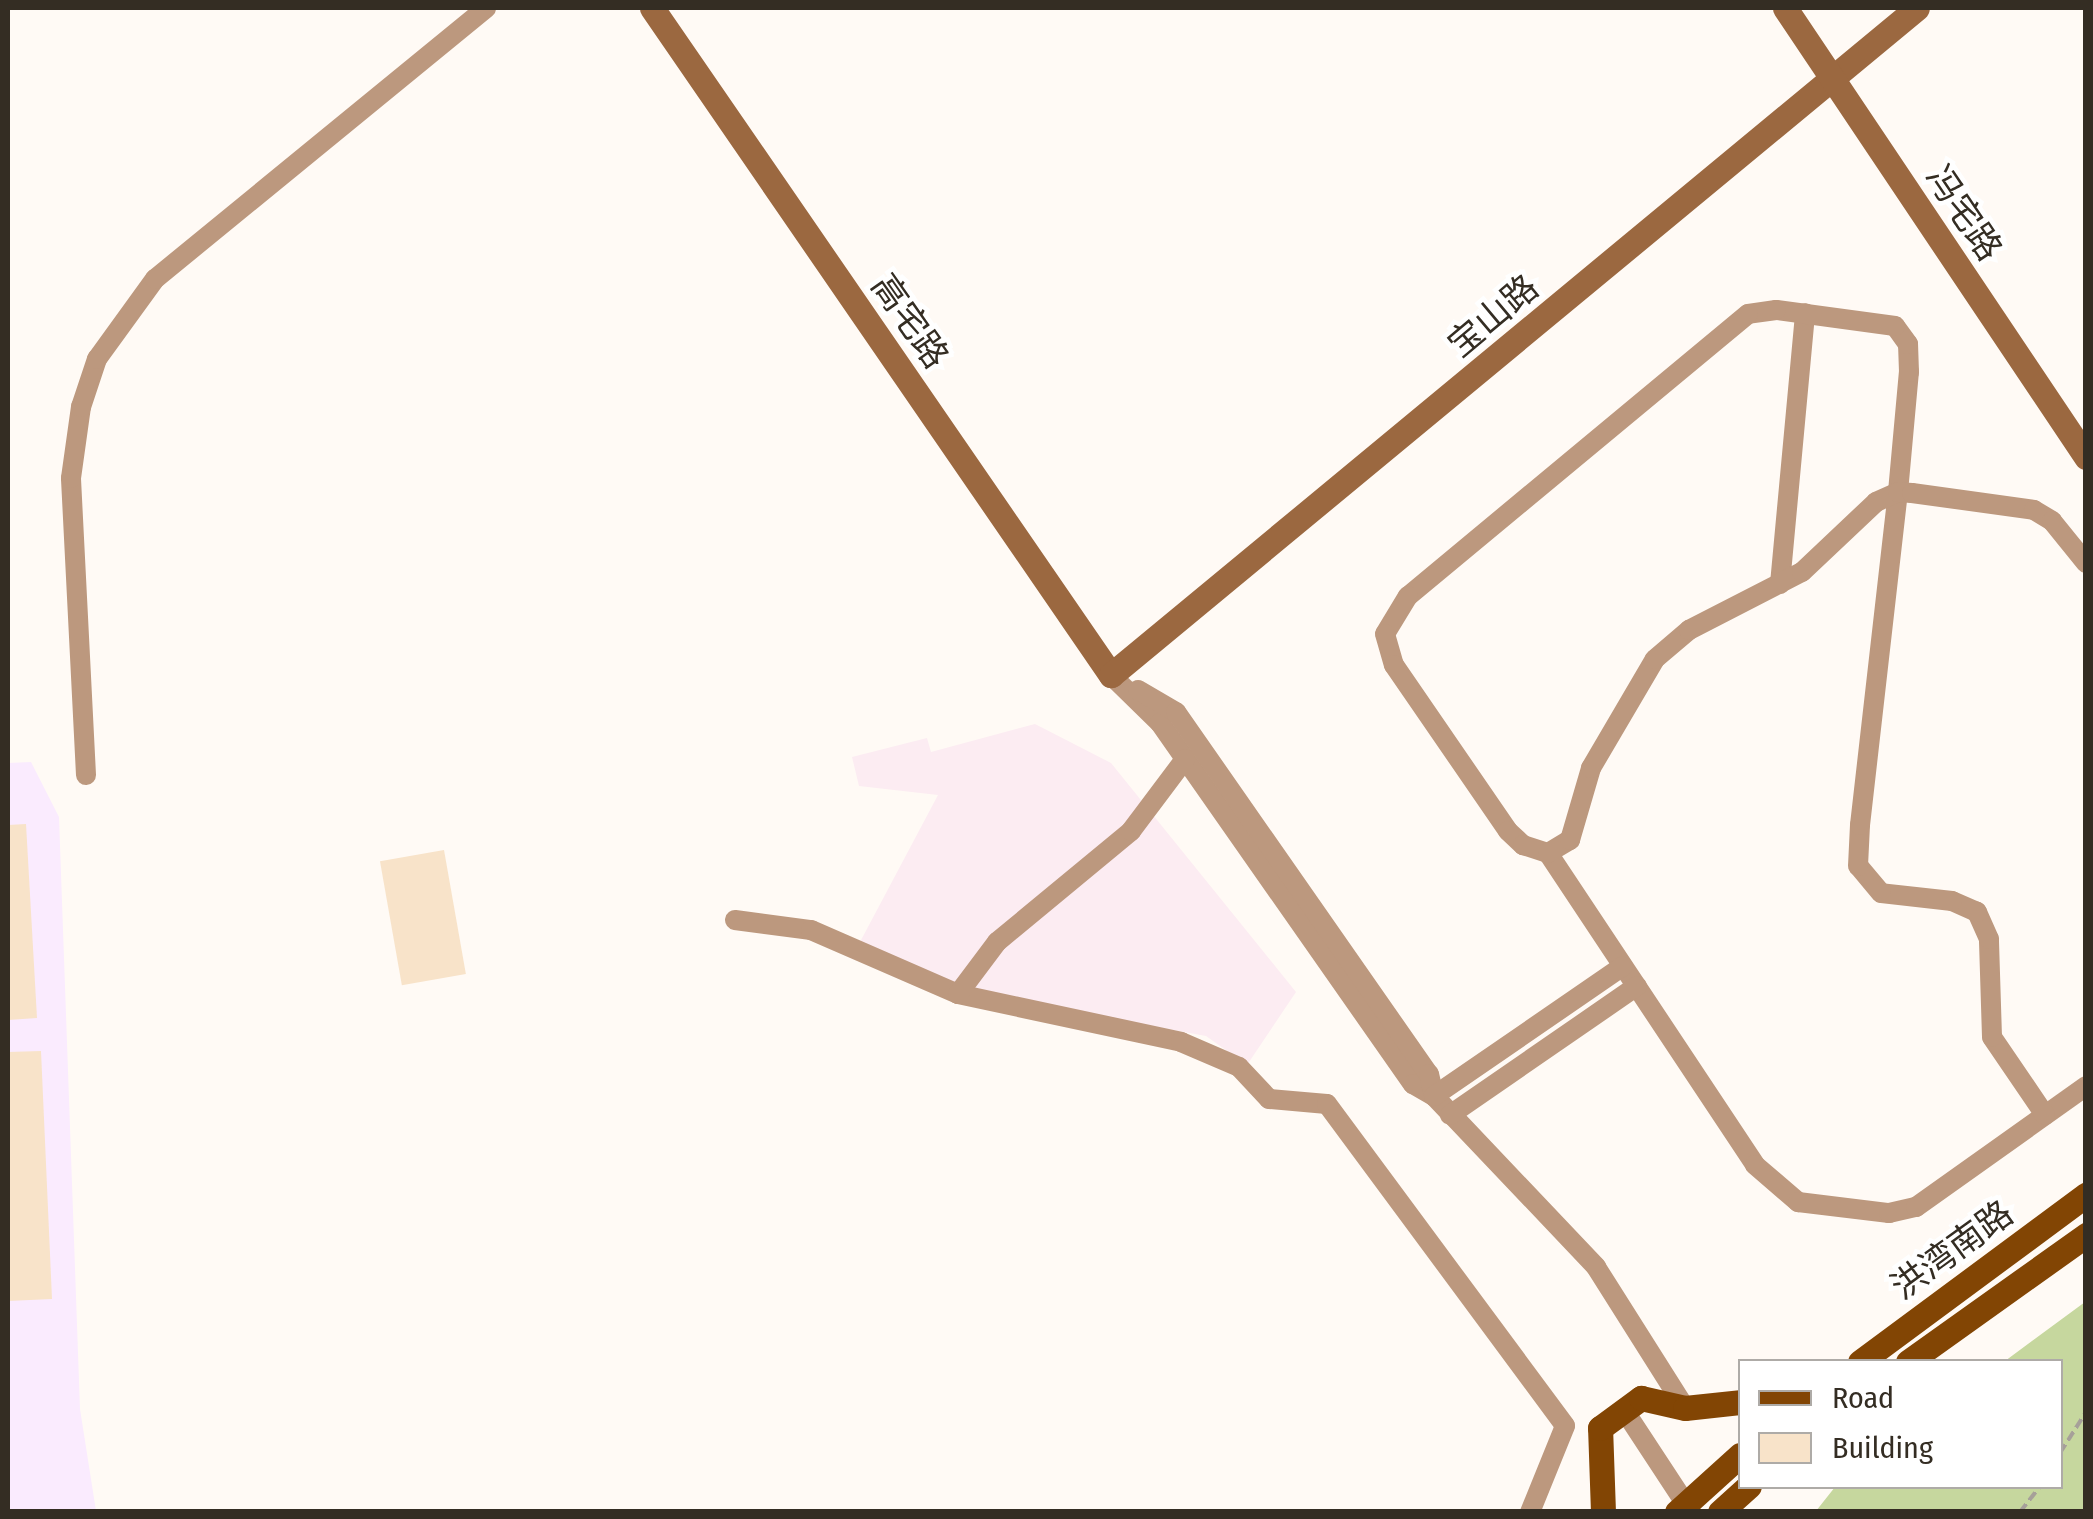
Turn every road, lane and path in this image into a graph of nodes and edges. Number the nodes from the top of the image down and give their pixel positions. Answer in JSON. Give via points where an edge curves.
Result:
{"nodes":[{"id":1,"x":486,"y":8,"type":"edge"},
{"id":2,"x":652,"y":8,"type":"edge"},
{"id":3,"x":1785,"y":8,"type":"edge"},
{"id":4,"x":1917,"y":8,"type":"edge"},
{"id":5,"x":1831,"y":78,"type":"junction"},
{"id":6,"x":1805,"y":313,"type":"junction"},
{"id":7,"x":2086,"y":457,"type":"edge"},
{"id":8,"x":1898,"y":492,"type":"junction"},
{"id":9,"x":2086,"y":563,"type":"edge"},
{"id":10,"x":1780,"y":584,"type":"junction"},
{"id":11,"x":1111,"y":674,"type":"junction"},
{"id":12,"x":1185,"y":759,"type":"junction"},
{"id":13,"x":86,"y":775,"type":"dead end"},
{"id":14,"x":1548,"y":853,"type":"junction"},
{"id":15,"x":735,"y":920,"type":"dead end"},
{"id":16,"x":1624,"y":966,"type":"junction"},
{"id":17,"x":1637,"y":986,"type":"junction"},
{"id":18,"x":958,"y":994,"type":"junction"},
{"id":19,"x":2086,"y":1086,"type":"edge"},
{"id":20,"x":1434,"y":1096,"type":"junction"},
{"id":21,"x":1450,"y":1115,"type":"junction"},
{"id":22,"x":2044,"y":1115,"type":"junction"},
{"id":23,"x":2086,"y":1196,"type":"edge"},
{"id":24,"x":2086,"y":1235,"type":"edge"},
{"id":25,"x":1864,"y":1359,"type":"edge"},
{"id":26,"x":1912,"y":1359,"type":"edge"},
{"id":27,"x":1738,"y":1402,"type":"edge"},
{"id":28,"x":1685,"y":1408,"type":"junction"},
{"id":29,"x":1624,"y":1410,"type":"junction"},
{"id":30,"x":2086,"y":1412,"type":"edge"},
{"id":31,"x":2063,"y":1448,"type":"edge"},
{"id":32,"x":1738,"y":1458,"type":"edge"},
{"id":33,"x":1746,"y":1489,"type":"edge"},
{"id":34,"x":2038,"y":1489,"type":"edge"},
{"id":35,"x":1684,"y":1509,"type":"edge"},
{"id":36,"x":1530,"y":1512,"type":"edge"},
{"id":37,"x":1603,"y":1512,"type":"edge"},
{"id":38,"x":1720,"y":1512,"type":"edge"},
{"id":39,"x":2020,"y":1512,"type":"edge"}],
"edges":[{"from":1,"to":13,"type":"street","via":[[156,279],[97,360],[81,407],[71,478]]},
{"from":2,"to":11,"type":"street","name":"高宅路"},
{"from":3,"to":5,"type":"street","name":"冯宅路"},
{"from":4,"to":5,"type":"street","name":"宝山路"},
{"from":5,"to":7,"type":"street","name":"冯宅路"},
{"from":5,"to":11,"type":"street","name":"宝山路"},
{"from":6,"to":8,"type":"street","via":[[1883,321],[1905,338],[1910,362]]},
{"from":6,"to":10,"type":"street"},
{"from":6,"to":14,"type":"street","via":[[1748,314],[1408,596],[1391,617],[1385,644],[1394,665],[1508,831],[1523,845]]},
{"from":8,"to":9,"type":"street","via":[[2034,510],[2052,520]]},
{"from":8,"to":10,"type":"street","via":[[1864,511],[1816,562]]},
{"from":8,"to":22,"type":"street","via":[[1858,866],[1882,893],[1952,901],[1977,912],[1990,939],[1992,1037]]},
{"from":10,"to":14,"type":"street","via":[[1689,630],[1655,659],[1591,768],[1570,840]]},
{"from":11,"to":12,"type":"street"},
{"from":11,"to":20,"type":"street","via":[[1176,712],[1429,1074]]},
{"from":12,"to":18,"type":"street","via":[[1131,831],[997,942]]},
{"from":12,"to":20,"type":"street","via":[[1413,1084]]},
{"from":14,"to":16,"type":"street"},
{"from":15,"to":18,"type":"street","via":[[811,930]]},
{"from":16,"to":17,"type":"street"},
{"from":16,"to":20,"type":"street"},
{"from":17,"to":21,"type":"street"},
{"from":17,"to":22,"type":"street","via":[[1754,1165],[1798,1202],[1889,1213],[1916,1208]]},
{"from":18,"to":36,"type":"street","via":[[1181,1042],[1240,1067],[1269,1099],[1327,1104],[1565,1426]]},
{"from":19,"to":22,"type":"street"},
{"from":20,"to":21,"type":"street"},
{"from":21,"to":28,"type":"street","via":[[1596,1267]]},
{"from":23,"to":25,"type":"main road","name":"洪湾南路"},
{"from":24,"to":26,"type":"main road","name":"洪湾南路"},
{"from":27,"to":28,"type":"main road"},
{"from":28,"to":29,"type":"main road","via":[[1641,1398]]},
{"from":29,"to":35,"type":"street"},
{"from":29,"to":37,"type":"main road","via":[[1600,1428]]},
{"from":30,"to":31,"type":"path"},
{"from":32,"to":35,"type":"main road"},
{"from":33,"to":38,"type":"main road"},
{"from":34,"to":39,"type":"path"}]}
